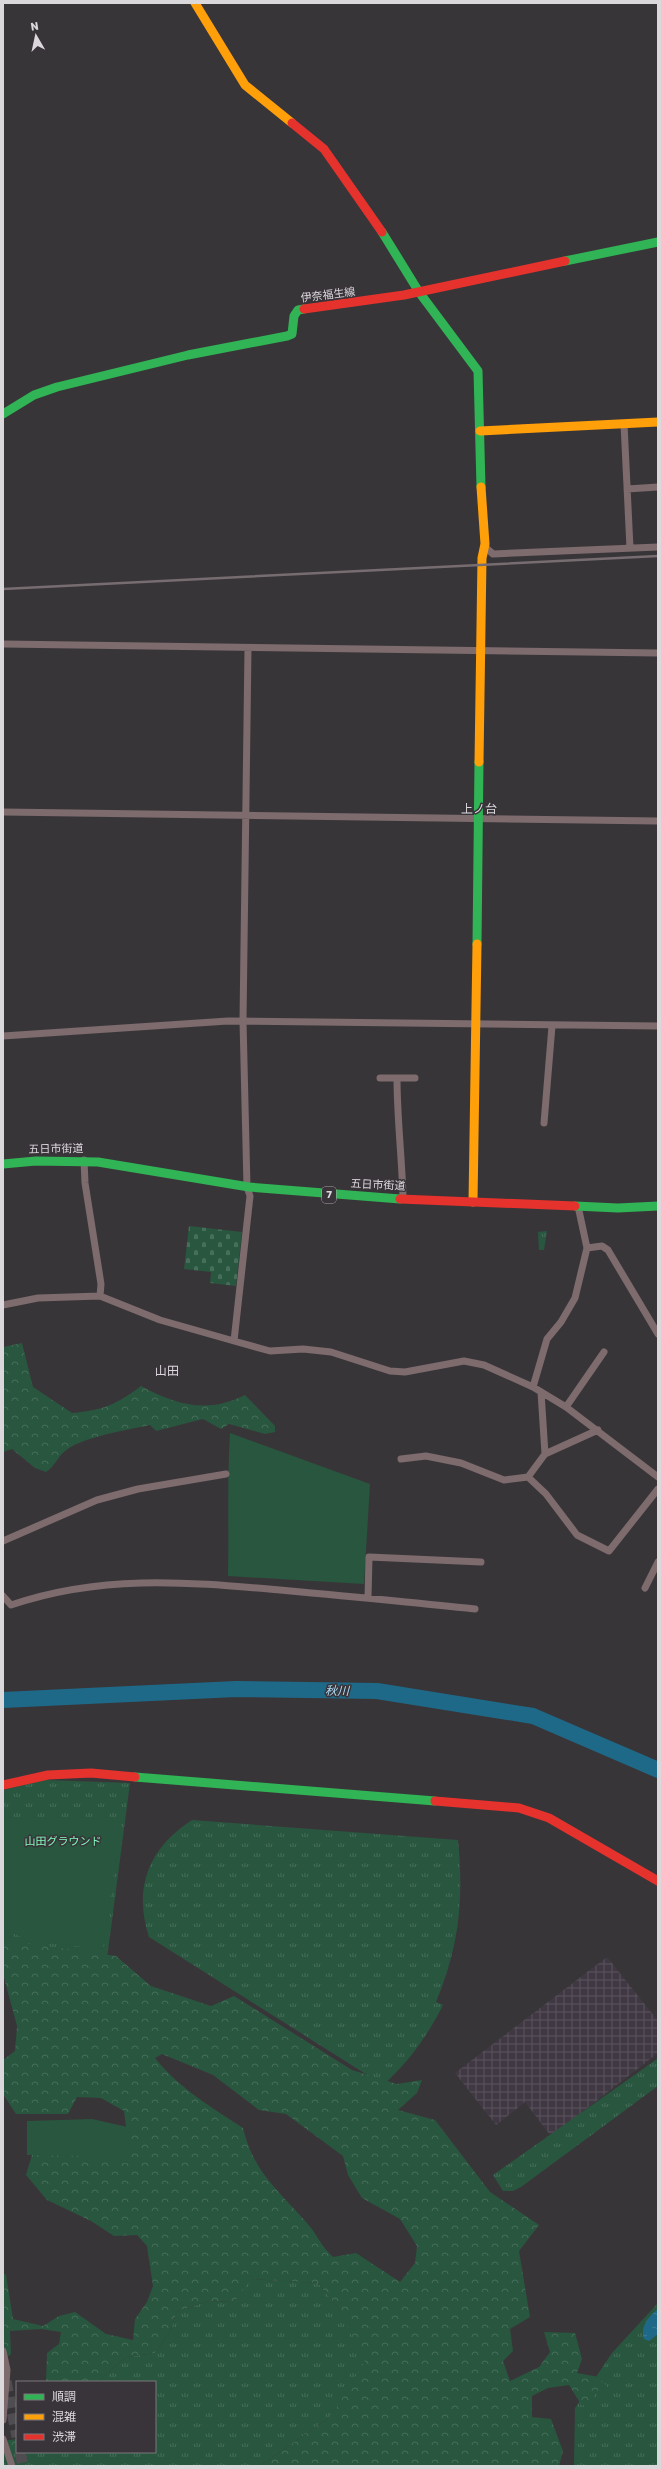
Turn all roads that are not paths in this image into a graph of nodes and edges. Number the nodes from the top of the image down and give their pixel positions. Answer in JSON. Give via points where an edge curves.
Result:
{"nodes":[{"id":1,"x":195,"y":3,"type":"edge"},
{"id":2,"x":658,"y":242,"type":"edge"},
{"id":3,"x":419,"y":292,"type":"junction"},
{"id":4,"x":3,"y":414,"type":"edge"},
{"id":5,"x":658,"y":422,"type":"edge"},
{"id":6,"x":624,"y":424,"type":"junction"},
{"id":7,"x":480,"y":431,"type":"junction"},
{"id":8,"x":658,"y":487,"type":"edge"},
{"id":9,"x":627,"y":488,"type":"junction"},
{"id":10,"x":658,"y":547,"type":"edge"},
{"id":11,"x":485,"y":548,"type":"junction"},
{"id":12,"x":630,"y":548,"type":"junction"},
{"id":13,"x":3,"y":644,"type":"edge"},
{"id":14,"x":248,"y":648,"type":"junction"},
{"id":15,"x":480,"y":650,"type":"junction"},
{"id":16,"x":658,"y":653,"type":"edge"},
{"id":17,"x":3,"y":812,"type":"edge"},
{"id":18,"x":246,"y":816,"type":"junction"},
{"id":19,"x":479,"y":818,"type":"junction"},
{"id":20,"x":658,"y":821,"type":"edge"},
{"id":21,"x":243,"y":1021,"type":"junction"},
{"id":22,"x":476,"y":1025,"type":"junction"},
{"id":23,"x":552,"y":1026,"type":"junction"},
{"id":24,"x":658,"y":1026,"type":"edge"},
{"id":25,"x":3,"y":1036,"type":"edge"},
{"id":26,"x":380,"y":1078,"type":"dead end"},
{"id":27,"x":397,"y":1078,"type":"junction"},
{"id":28,"x":415,"y":1078,"type":"dead end"},
{"id":29,"x":544,"y":1123,"type":"dead end"},
{"id":30,"x":84,"y":1160,"type":"junction"},
{"id":31,"x":3,"y":1164,"type":"edge"},
{"id":32,"x":247,"y":1187,"type":"junction"},
{"id":33,"x":403,"y":1198,"type":"junction"},
{"id":34,"x":473,"y":1202,"type":"junction"},
{"id":35,"x":578,"y":1206,"type":"junction"},
{"id":36,"x":658,"y":1206,"type":"edge"},
{"id":37,"x":587,"y":1248,"type":"junction"},
{"id":38,"x":100,"y":1296,"type":"junction"},
{"id":39,"x":3,"y":1305,"type":"edge"},
{"id":40,"x":658,"y":1334,"type":"edge"},
{"id":41,"x":234,"y":1341,"type":"junction"},
{"id":42,"x":604,"y":1352,"type":"dead end"},
{"id":43,"x":533,"y":1387,"type":"junction"},
{"id":44,"x":541,"y":1392,"type":"junction"},
{"id":45,"x":566,"y":1407,"type":"junction"},
{"id":46,"x":598,"y":1430,"type":"junction"},
{"id":47,"x":545,"y":1454,"type":"junction"},
{"id":48,"x":401,"y":1459,"type":"dead end"},
{"id":49,"x":226,"y":1474,"type":"dead end"},
{"id":50,"x":528,"y":1477,"type":"junction"},
{"id":51,"x":658,"y":1477,"type":"edge"},
{"id":52,"x":658,"y":1489,"type":"edge"},
{"id":53,"x":3,"y":1541,"type":"edge"},
{"id":54,"x":482,"y":1562,"type":"dead end"},
{"id":55,"x":658,"y":1562,"type":"edge"},
{"id":56,"x":645,"y":1588,"type":"dead end"},
{"id":57,"x":368,"y":1598,"type":"junction"},
{"id":58,"x":4,"y":1599,"type":"edge"},
{"id":59,"x":475,"y":1609,"type":"dead end"},
{"id":60,"x":3,"y":1785,"type":"edge"},
{"id":61,"x":658,"y":1881,"type":"edge"},
{"id":62,"x":3,"y":2351,"type":"edge"},
{"id":63,"x":3,"y":2420,"type":"edge"},
{"id":64,"x":3,"y":2440,"type":"edge"},
{"id":65,"x":12,"y":2466,"type":"edge"}],
"edges":[{"from":1,"to":3,"type":"street","via":[[245,85],[324,149],[372,216]]},
{"from":2,"to":3,"type":"street","name":"伊奈福生線"},
{"from":3,"to":4,"type":"street","name":"伊奈福生線","via":[[354,304],[298,310],[294,316],[292,334],[287,336],[188,355],[57,388],[34,395]]},
{"from":3,"to":7,"type":"street","via":[[478,371]]},
{"from":5,"to":6,"type":"street"},
{"from":6,"to":7,"type":"street"},
{"from":6,"to":9,"type":"street"},
{"from":7,"to":11,"type":"street","via":[[479,465]]},
{"from":8,"to":9,"type":"street"},
{"from":9,"to":12,"type":"street"},
{"from":10,"to":12,"type":"street"},
{"from":11,"to":12,"type":"street","via":[[493,554]]},
{"from":11,"to":15,"type":"street","via":[[482,558]]},
{"from":13,"to":14,"type":"street"},
{"from":14,"to":15,"type":"street"},
{"from":14,"to":18,"type":"street"},
{"from":15,"to":16,"type":"street"},
{"from":15,"to":19,"type":"street"},
{"from":17,"to":18,"type":"street"},
{"from":18,"to":19,"type":"street"},
{"from":18,"to":21,"type":"street"},
{"from":19,"to":20,"type":"street"},
{"from":19,"to":22,"type":"street"},
{"from":21,"to":22,"type":"street"},
{"from":21,"to":25,"type":"street"},
{"from":21,"to":32,"type":"street"},
{"from":22,"to":23,"type":"street"},
{"from":22,"to":34,"type":"street"},
{"from":23,"to":24,"type":"street"},
{"from":23,"to":29,"type":"street"},
{"from":26,"to":27,"type":"street"},
{"from":27,"to":28,"type":"street"},
{"from":27,"to":33,"type":"street"},
{"from":30,"to":31,"type":"street","name":"五日市街道","number":"7"},
{"from":30,"to":32,"type":"street","name":"五日市街道","number":"7","via":[[130,1165]]},
{"from":30,"to":38,"type":"street","via":[[85,1183],[101,1284]]},
{"from":32,"to":33,"type":"street","name":"五日市街道","number":"7","via":[[340,1196]]},
{"from":32,"to":41,"type":"street","via":[[250,1196]]},
{"from":33,"to":34,"type":"street","name":"五日市街道","number":"7"},
{"from":34,"to":35,"type":"street","name":"五日市街道","number":"7"},
{"from":35,"to":36,"type":"street","name":"五日市街道","number":"7"},
{"from":35,"to":37,"type":"street"},
{"from":37,"to":40,"type":"street","via":[[602,1246],[608,1250]]},
{"from":37,"to":43,"type":"street","via":[[575,1298],[547,1339]]},
{"from":38,"to":39,"type":"street","via":[[38,1298]]},
{"from":38,"to":41,"type":"street","via":[[160,1320]]},
{"from":41,"to":43,"type":"street","via":[[270,1351],[303,1349],[331,1352],[390,1371],[405,1372],[464,1361],[475,1362]]},
{"from":42,"to":45,"type":"street"},
{"from":43,"to":44,"type":"street"},
{"from":44,"to":45,"type":"street"},
{"from":44,"to":47,"type":"street"},
{"from":45,"to":46,"type":"street"},
{"from":46,"to":47,"type":"street"},
{"from":46,"to":51,"type":"street"},
{"from":47,"to":50,"type":"street"},
{"from":48,"to":50,"type":"street","via":[[426,1456],[461,1463],[504,1480]]},
{"from":49,"to":53,"type":"street","via":[[138,1489],[100,1499]]},
{"from":50,"to":52,"type":"street","via":[[546,1494],[577,1535],[609,1551]]},
{"from":54,"to":57,"type":"street","via":[[369,1558]]},
{"from":55,"to":56,"type":"street"},
{"from":57,"to":58,"type":"street","via":[[173,1582],[113,1584],[70,1590],[42,1595],[11,1605]]},
{"from":57,"to":59,"type":"street"},
{"from":60,"to":61,"type":"street","via":[[48,1775],[91,1774],[519,1808],[549,1818]]},
{"from":62,"to":63,"type":"street","via":[[7,2375]]},
{"from":64,"to":65,"type":"street"}]}
